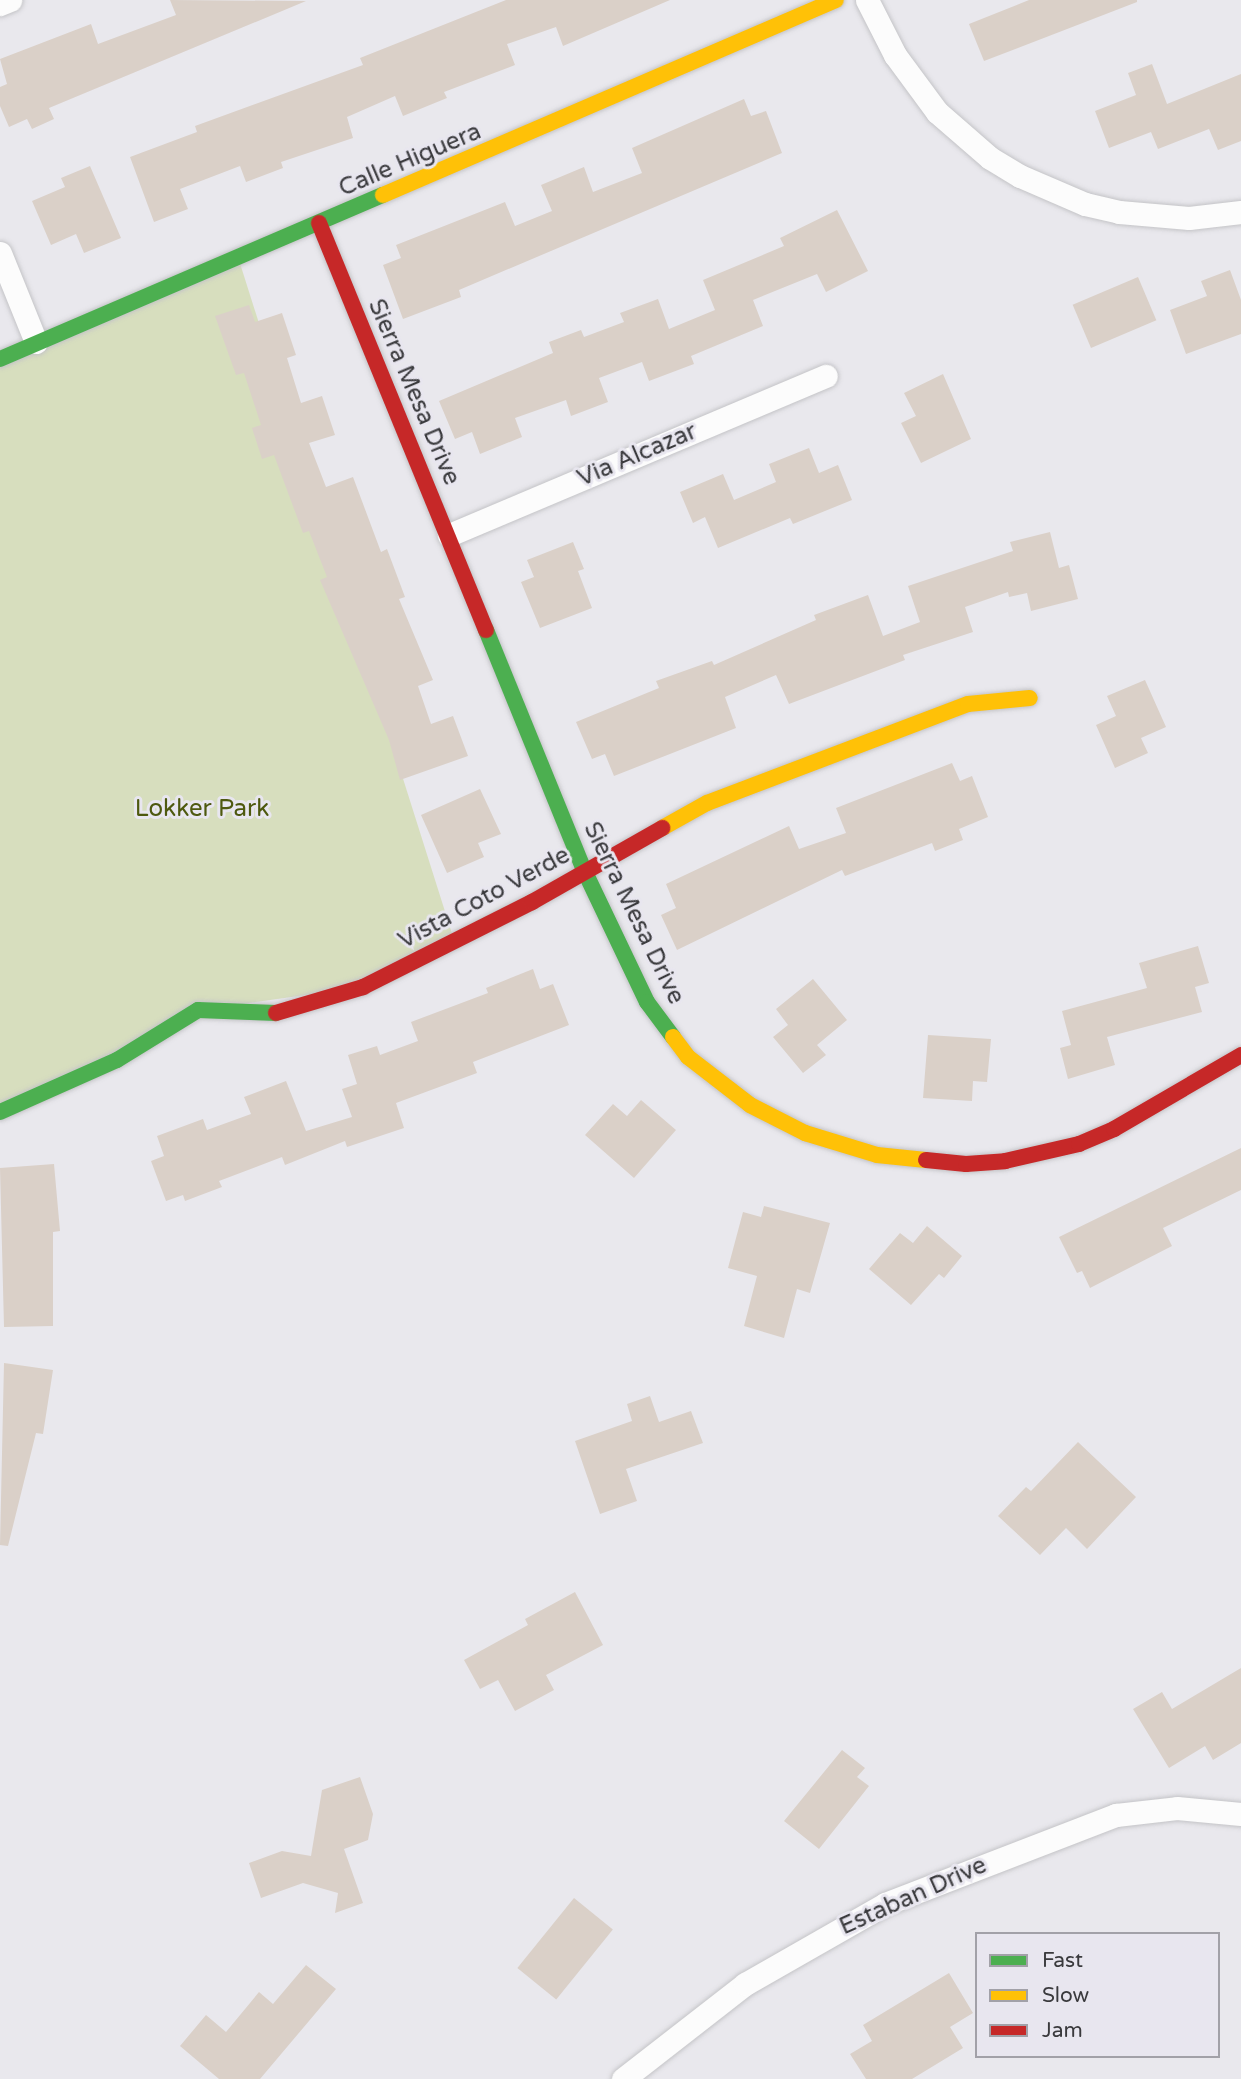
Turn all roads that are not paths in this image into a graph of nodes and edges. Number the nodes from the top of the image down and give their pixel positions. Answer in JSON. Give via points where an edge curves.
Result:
{"nodes":[{"id":1,"x":10,"y":0,"type":"edge"},
{"id":2,"x":836,"y":0,"type":"edge"},
{"id":3,"x":867,"y":0,"type":"edge"},
{"id":4,"x":0,"y":4,"type":"edge"},
{"id":5,"x":1241,"y":212,"type":"edge"},
{"id":6,"x":319,"y":223,"type":"junction"},
{"id":7,"x":0,"y":253,"type":"edge"},
{"id":8,"x":36,"y":342,"type":"junction"},
{"id":9,"x":0,"y":359,"type":"edge"},
{"id":10,"x":826,"y":376,"type":"dead end"},
{"id":11,"x":449,"y":535,"type":"junction"},
{"id":12,"x":1030,"y":698,"type":"dead end"},
{"id":13,"x":584,"y":870,"type":"junction"},
{"id":14,"x":1241,"y":1055,"type":"edge"},
{"id":15,"x":0,"y":1112,"type":"edge"},
{"id":16,"x":1241,"y":1814,"type":"edge"},
{"id":17,"x":623,"y":2079,"type":"edge"}],
"edges":[{"from":1,"to":4,"type":"street"},
{"from":2,"to":6,"type":"street","name":"Calle Higuera"},
{"from":3,"to":5,"type":"street","via":[[895,55],[937,112],[990,158],[1020,176],[1063,196],[1119,212],[1189,218]]},
{"from":6,"to":8,"type":"street","name":"Calle Higuera"},
{"from":6,"to":11,"type":"street","name":"Sierra Mesa Drive"},
{"from":7,"to":8,"type":"street"},
{"from":8,"to":9,"type":"street","name":"Calle Higuera"},
{"from":10,"to":11,"type":"street","name":"Via Alcazar"},
{"from":11,"to":13,"type":"street","name":"Sierra Mesa Drive"},
{"from":12,"to":13,"type":"street","name":"Vista Coto Verde","via":[[968,704],[707,803]]},
{"from":13,"to":14,"type":"street","name":"Sierra Mesa Drive","via":[[647,1002],[688,1057],[750,1105],[843,1146],[928,1163],[1004,1161],[1042,1154],[1114,1129]]},
{"from":13,"to":15,"type":"street","name":"Vista Coto Verde","via":[[510,914],[363,987],[288,1012],[245,1016],[198,1010],[117,1060]]},
{"from":16,"to":17,"type":"street","name":"Estaban Drive","via":[[1177,1808],[1116,1815],[886,1904],[745,1984]]}]}
